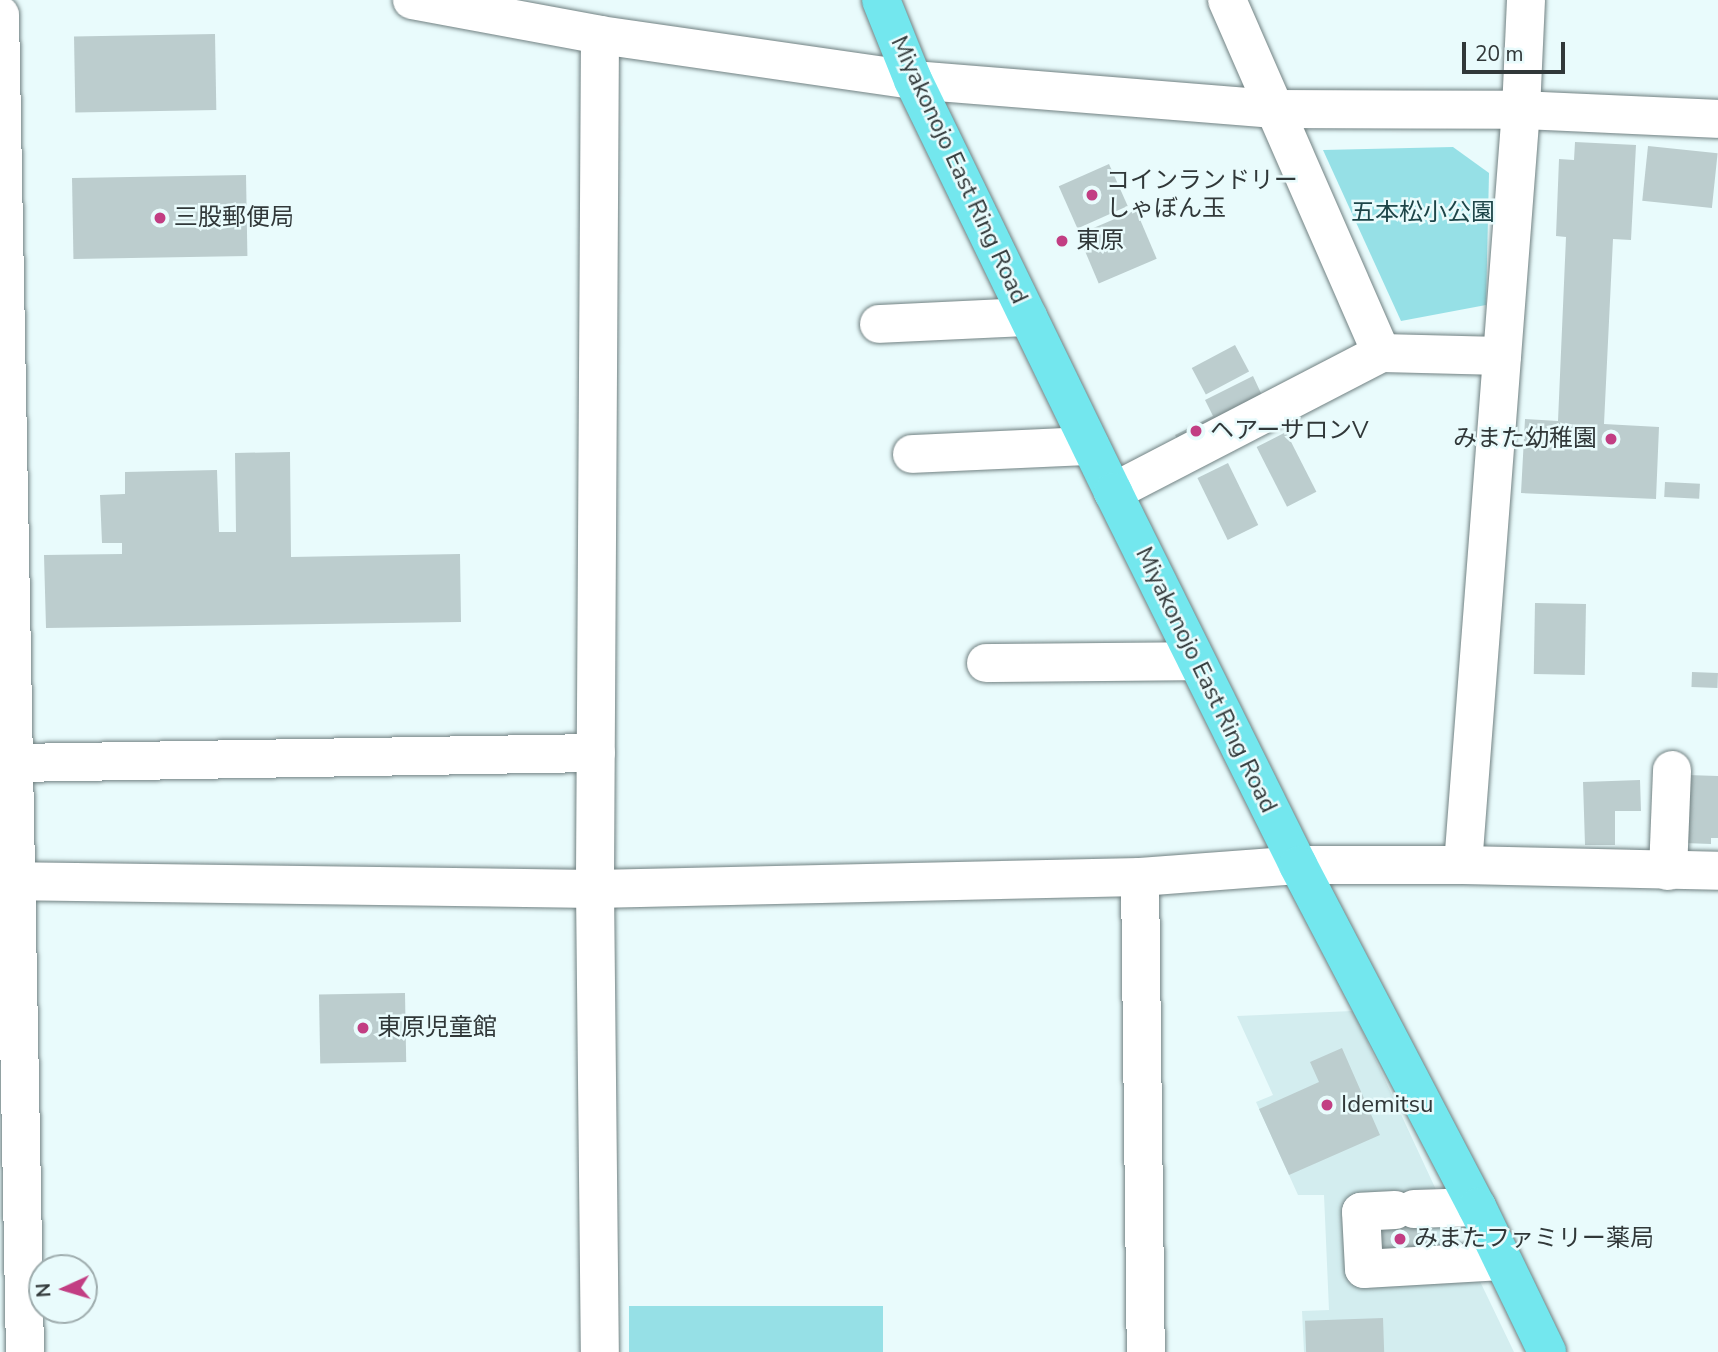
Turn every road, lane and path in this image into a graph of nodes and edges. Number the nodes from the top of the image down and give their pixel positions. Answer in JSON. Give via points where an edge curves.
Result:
{"nodes":[{"id":1,"x":412,"y":0,"type":"edge"},
{"id":2,"x":881,"y":0,"type":"edge"},
{"id":3,"x":1227,"y":0,"type":"edge"},
{"id":4,"x":1527,"y":0,"type":"edge"},
{"id":5,"x":0,"y":15,"type":"edge"},
{"id":6,"x":600,"y":35,"type":"junction"},
{"id":7,"x":913,"y":80,"type":"junction"},
{"id":8,"x":1275,"y":109,"type":"junction"},
{"id":9,"x":1521,"y":110,"type":"junction"},
{"id":10,"x":1718,"y":119,"type":"edge"},
{"id":11,"x":1028,"y":317,"type":"junction"},
{"id":12,"x":879,"y":324,"type":"dead end"},
{"id":13,"x":1381,"y":352,"type":"junction"},
{"id":14,"x":1502,"y":356,"type":"junction"},
{"id":15,"x":1090,"y":446,"type":"junction"},
{"id":16,"x":912,"y":454,"type":"dead end"},
{"id":17,"x":1113,"y":492,"type":"junction"},
{"id":18,"x":1196,"y":661,"type":"junction"},
{"id":19,"x":986,"y":663,"type":"dead end"},
{"id":20,"x":596,"y":753,"type":"junction"},
{"id":21,"x":16,"y":763,"type":"junction"},
{"id":22,"x":1672,"y":770,"type":"dead end"},
{"id":23,"x":1298,"y":865,"type":"junction"},
{"id":24,"x":1463,"y":865,"type":"junction"},
{"id":25,"x":1668,"y":871,"type":"junction"},
{"id":26,"x":1718,"y":871,"type":"edge"},
{"id":27,"x":1140,"y":877,"type":"junction"},
{"id":28,"x":9,"y":881,"type":"edge"},
{"id":29,"x":595,"y":889,"type":"junction"},
{"id":30,"x":1477,"y":1207,"type":"junction"},
{"id":31,"x":1502,"y":1261,"type":"junction"},
{"id":32,"x":25,"y":1352,"type":"edge"},
{"id":33,"x":600,"y":1352,"type":"edge"},
{"id":34,"x":1146,"y":1352,"type":"edge"},
{"id":35,"x":1547,"y":1352,"type":"edge"}],
"edges":[{"from":1,"to":6,"type":"street"},
{"from":2,"to":7,"type":"main road","name":"Miyakonojo East Ring Road"},
{"from":3,"to":8,"type":"street"},
{"from":4,"to":9,"type":"street"},
{"from":5,"to":21,"type":"street"},
{"from":6,"to":7,"type":"street"},
{"from":6,"to":20,"type":"street"},
{"from":7,"to":8,"type":"street"},
{"from":7,"to":11,"type":"main road","name":"Miyakonojo East Ring Road"},
{"from":8,"to":9,"type":"street"},
{"from":8,"to":13,"type":"street"},
{"from":9,"to":10,"type":"street"},
{"from":9,"to":14,"type":"street"},
{"from":11,"to":12,"type":"street"},
{"from":11,"to":15,"type":"main road","name":"Miyakonojo East Ring Road"},
{"from":13,"to":14,"type":"street"},
{"from":13,"to":17,"type":"street"},
{"from":14,"to":24,"type":"street"},
{"from":15,"to":16,"type":"street"},
{"from":15,"to":17,"type":"main road","name":"Miyakonojo East Ring Road"},
{"from":17,"to":18,"type":"main road","name":"Miyakonojo East Ring Road"},
{"from":18,"to":19,"type":"street"},
{"from":18,"to":23,"type":"main road","name":"Miyakonojo East Ring Road"},
{"from":20,"to":21,"type":"street"},
{"from":20,"to":29,"type":"street"},
{"from":21,"to":28,"type":"street"},
{"from":22,"to":25,"type":"street"},
{"from":23,"to":24,"type":"street"},
{"from":23,"to":27,"type":"street"},
{"from":23,"to":30,"type":"main road","name":"Miyakonojo East Ring Road"},
{"from":24,"to":25,"type":"street"},
{"from":25,"to":26,"type":"street"},
{"from":27,"to":29,"type":"street"},
{"from":27,"to":34,"type":"street"},
{"from":28,"to":29,"type":"street"},
{"from":28,"to":32,"type":"street"},
{"from":29,"to":33,"type":"street"},
{"from":30,"to":31,"type":"main road","name":"Miyakonojo East Ring Road"},
{"from":30,"to":31,"type":"street","via":[[1361,1212],[1364,1269]]},
{"from":31,"to":35,"type":"main road","name":"Miyakonojo East Ring Road"}]}
